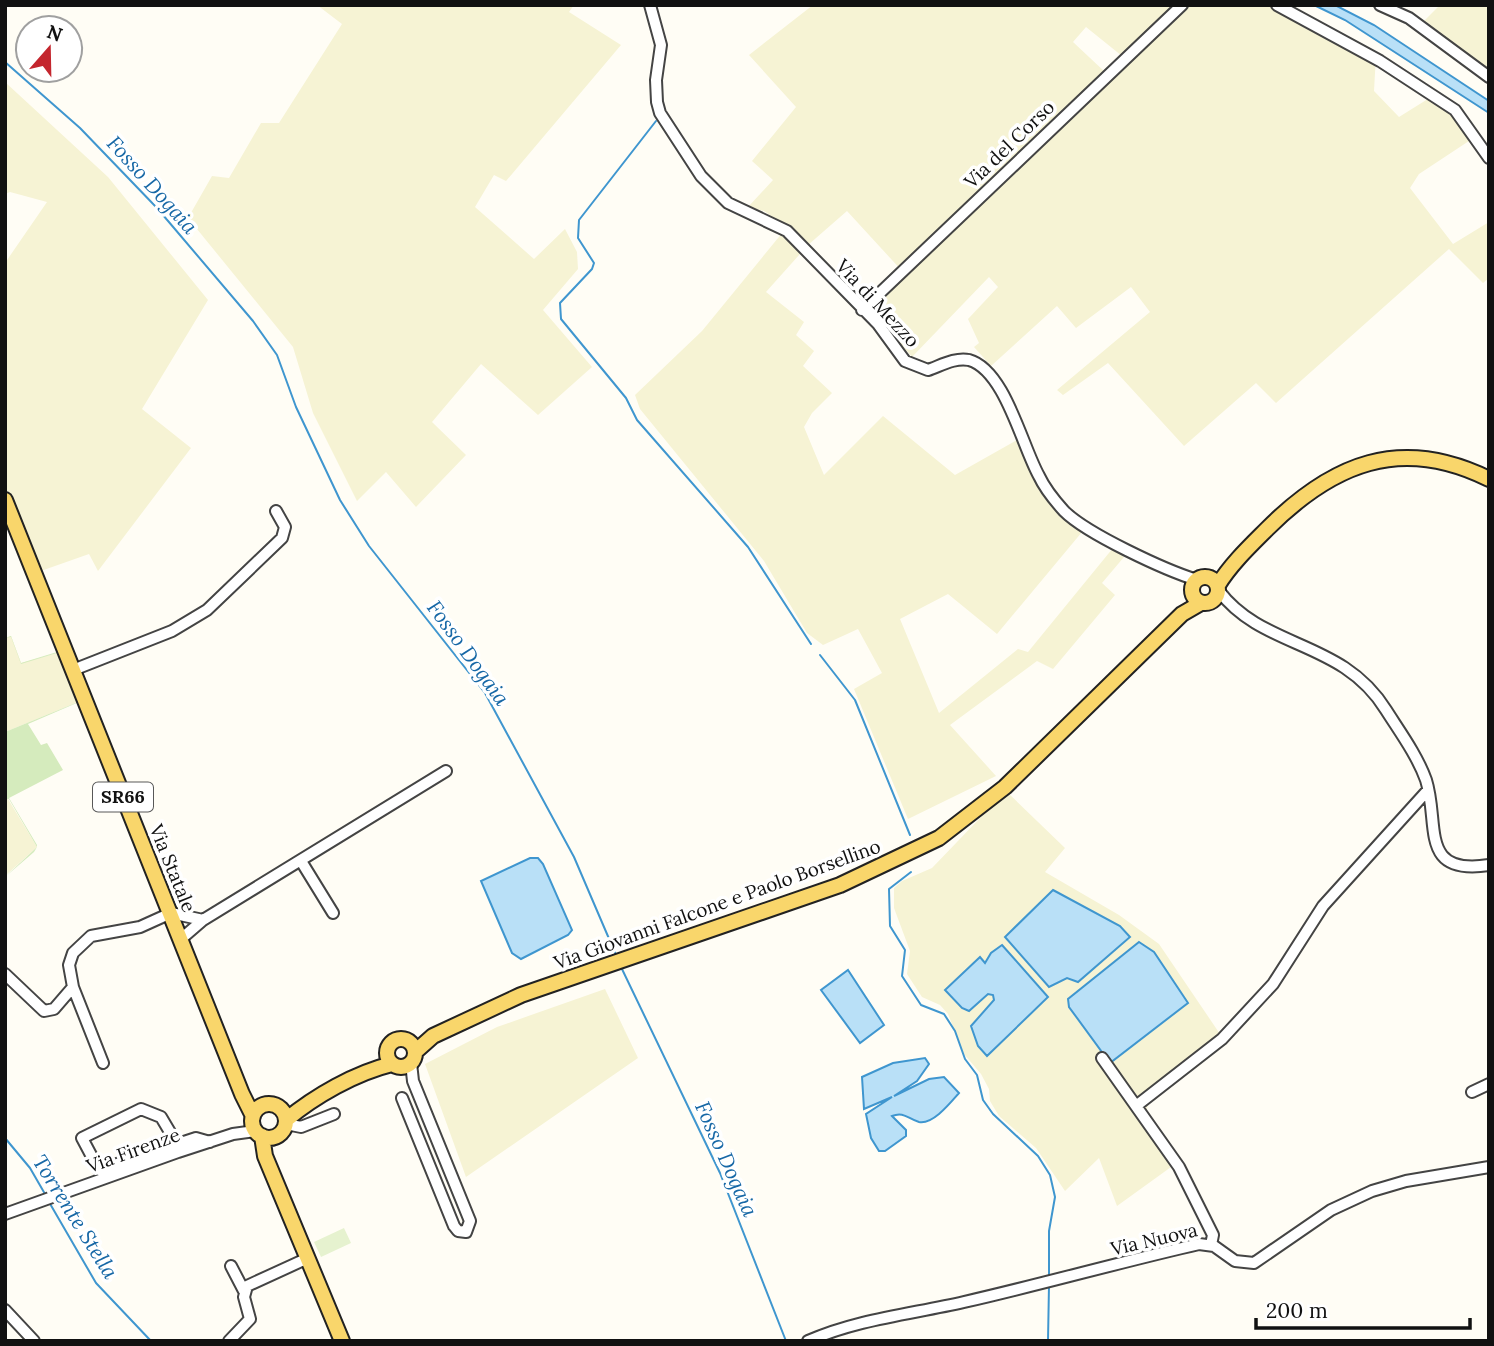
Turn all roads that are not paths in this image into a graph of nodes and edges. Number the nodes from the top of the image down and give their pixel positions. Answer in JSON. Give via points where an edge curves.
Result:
{"nodes":[{"id":1,"x":650,"y":5,"type":"edge"},
{"id":2,"x":1182,"y":5,"type":"edge"},
{"id":3,"x":1277,"y":5,"type":"edge"},
{"id":4,"x":1380,"y":5,"type":"edge"},
{"id":5,"x":1489,"y":78,"type":"edge"},
{"id":6,"x":1489,"y":158,"type":"edge"},
{"id":7,"x":862,"y":310,"type":"junction"},
{"id":8,"x":1489,"y":479,"type":"edge"},
{"id":9,"x":5,"y":500,"type":"edge"},
{"id":10,"x":276,"y":511,"type":"dead end"},
{"id":11,"x":1203,"y":588,"type":"junction"},
{"id":12,"x":73,"y":670,"type":"junction"},
{"id":13,"x":446,"y":772,"type":"dead end"},
{"id":14,"x":1428,"y":790,"type":"junction"},
{"id":15,"x":301,"y":861,"type":"junction"},
{"id":16,"x":1489,"y":865,"type":"edge"},
{"id":17,"x":171,"y":913,"type":"junction"},
{"id":18,"x":333,"y":913,"type":"dead end"},
{"id":19,"x":198,"y":919,"type":"junction"},
{"id":20,"x":179,"y":934,"type":"junction"},
{"id":21,"x":5,"y":974,"type":"edge"},
{"id":22,"x":73,"y":987,"type":"junction"},
{"id":23,"x":403,"y":1056,"type":"junction"},
{"id":24,"x":1102,"y":1058,"type":"dead end"},
{"id":25,"x":103,"y":1063,"type":"dead end"},
{"id":26,"x":1489,"y":1084,"type":"edge"},
{"id":27,"x":1472,"y":1092,"type":"dead end"},
{"id":28,"x":242,"y":1094,"type":"junction"},
{"id":29,"x":402,"y":1098,"type":"dead end"},
{"id":30,"x":264,"y":1105,"type":"junction"},
{"id":31,"x":1136,"y":1106,"type":"junction"},
{"id":32,"x":334,"y":1114,"type":"dead end"},
{"id":33,"x":284,"y":1118,"type":"junction"},
{"id":34,"x":259,"y":1128,"type":"junction"},
{"id":35,"x":210,"y":1142,"type":"junction"},
{"id":36,"x":177,"y":1144,"type":"junction"},
{"id":37,"x":438,"y":1144,"type":"junction"},
{"id":38,"x":422,"y":1151,"type":"junction"},
{"id":39,"x":1489,"y":1167,"type":"edge"},
{"id":40,"x":5,"y":1214,"type":"edge"},
{"id":41,"x":1211,"y":1245,"type":"junction"},
{"id":42,"x":308,"y":1258,"type":"junction"},
{"id":43,"x":231,"y":1266,"type":"dead end"},
{"id":44,"x":244,"y":1292,"type":"junction"},
{"id":45,"x":5,"y":1310,"type":"edge"},
{"id":46,"x":34,"y":1341,"type":"edge"},
{"id":47,"x":229,"y":1341,"type":"edge"},
{"id":48,"x":342,"y":1341,"type":"edge"},
{"id":49,"x":808,"y":1341,"type":"edge"}],
"edges":[{"from":1,"to":7,"type":"street","name":"Via di Mezzo","via":[[661,45],[657,102],[690,161],[728,204],[787,231]]},
{"from":2,"to":7,"type":"street","name":"Via del Corso"},
{"from":3,"to":6,"type":"street","via":[[1380,61],[1455,110]]},
{"from":4,"to":5,"type":"street","via":[[1409,18]]},
{"from":7,"to":11,"type":"street","name":"Via di Mezzo","via":[[914,366],[928,370],[962,359],[988,372],[1007,402],[1039,478],[1065,511],[1089,529]]},
{"from":8,"to":11,"type":"main road","via":[[1418,459],[1361,465],[1329,478],[1297,499]]},
{"from":9,"to":12,"type":"main road","name":"Via Statale","number":"SR66"},
{"from":10,"to":12,"type":"street","via":[[285,527],[282,538],[207,610],[172,631]]},
{"from":11,"to":14,"type":"street","name":"Via di Mezzo","via":[[1272,631],[1349,668],[1367,683],[1422,769]]},
{"from":11,"to":23,"type":"main road","name":"Via Giovanni Falcone e Paolo Borsellino","via":[[1005,788],[939,838],[840,885],[521,995],[433,1036]]},
{"from":12,"to":17,"type":"main road","name":"Via Statale","number":"SR66"},
{"from":13,"to":15,"type":"street"},
{"from":14,"to":16,"type":"street","via":[[1434,841],[1443,858],[1466,867]]},
{"from":14,"to":31,"type":"street","via":[[1322,906],[1273,984],[1222,1039]]},
{"from":15,"to":18,"type":"street"},
{"from":15,"to":19,"type":"street"},
{"from":17,"to":19,"type":"street"},
{"from":17,"to":20,"type":"main road","name":"Via Statale","number":"SR66"},
{"from":17,"to":22,"type":"street","via":[[139,927],[99,933],[83,942],[70,958]]},
{"from":19,"to":20,"type":"street"},
{"from":20,"to":28,"type":"main road","name":"Via Statale","number":"SR66"},
{"from":21,"to":22,"type":"street","via":[[44,1011],[54,1009]]},
{"from":22,"to":25,"type":"street"},
{"from":23,"to":33,"type":"main road","name":"Via Giovanni Falcone e Paolo Borsellino"},
{"from":23,"to":37,"type":"street"},
{"from":24,"to":31,"type":"street"},
{"from":26,"to":27,"type":"street"},
{"from":28,"to":30,"type":"main road"},
{"from":28,"to":34,"type":"main road","name":"Via Statale","number":"SR66"},
{"from":29,"to":38,"type":"street"},
{"from":30,"to":33,"type":"main road","via":[[273,1104]]},
{"from":30,"to":34,"type":"main road"},
{"from":31,"to":41,"type":"street","via":[[1179,1167],[1213,1235]]},
{"from":32,"to":33,"type":"street","via":[[301,1128]]},
{"from":33,"to":34,"type":"main road","name":"Via Giovanni Falcone e Paolo Borsellino","via":[[282,1132]]},
{"from":34,"to":35,"type":"street","name":"Via Firenze"},
{"from":34,"to":42,"type":"main road","name":"Via Statale","number":"SR66","via":[[265,1156]]},
{"from":35,"to":36,"type":"street","via":[[196,1138]]},
{"from":35,"to":40,"type":"street","name":"Via Firenze"},
{"from":36,"to":36,"type":"street","via":[[99,1170],[82,1138],[141,1109],[161,1117]]},
{"from":37,"to":38,"type":"street"},
{"from":37,"to":38,"type":"street","via":[[470,1221],[466,1232],[454,1226]]},
{"from":39,"to":41,"type":"street","name":"Via Nuova","via":[[1372,1191],[1331,1210],[1254,1263],[1235,1261]]},
{"from":41,"to":49,"type":"street","name":"Via Nuova","via":[[1199,1244],[1049,1283],[848,1325]]},
{"from":42,"to":44,"type":"street","via":[[251,1283]]},
{"from":42,"to":48,"type":"main road","name":"Via Statale","number":"SR66"},
{"from":43,"to":44,"type":"street"},
{"from":44,"to":47,"type":"street","via":[[250,1320]]},
{"from":45,"to":46,"type":"street"}]}
